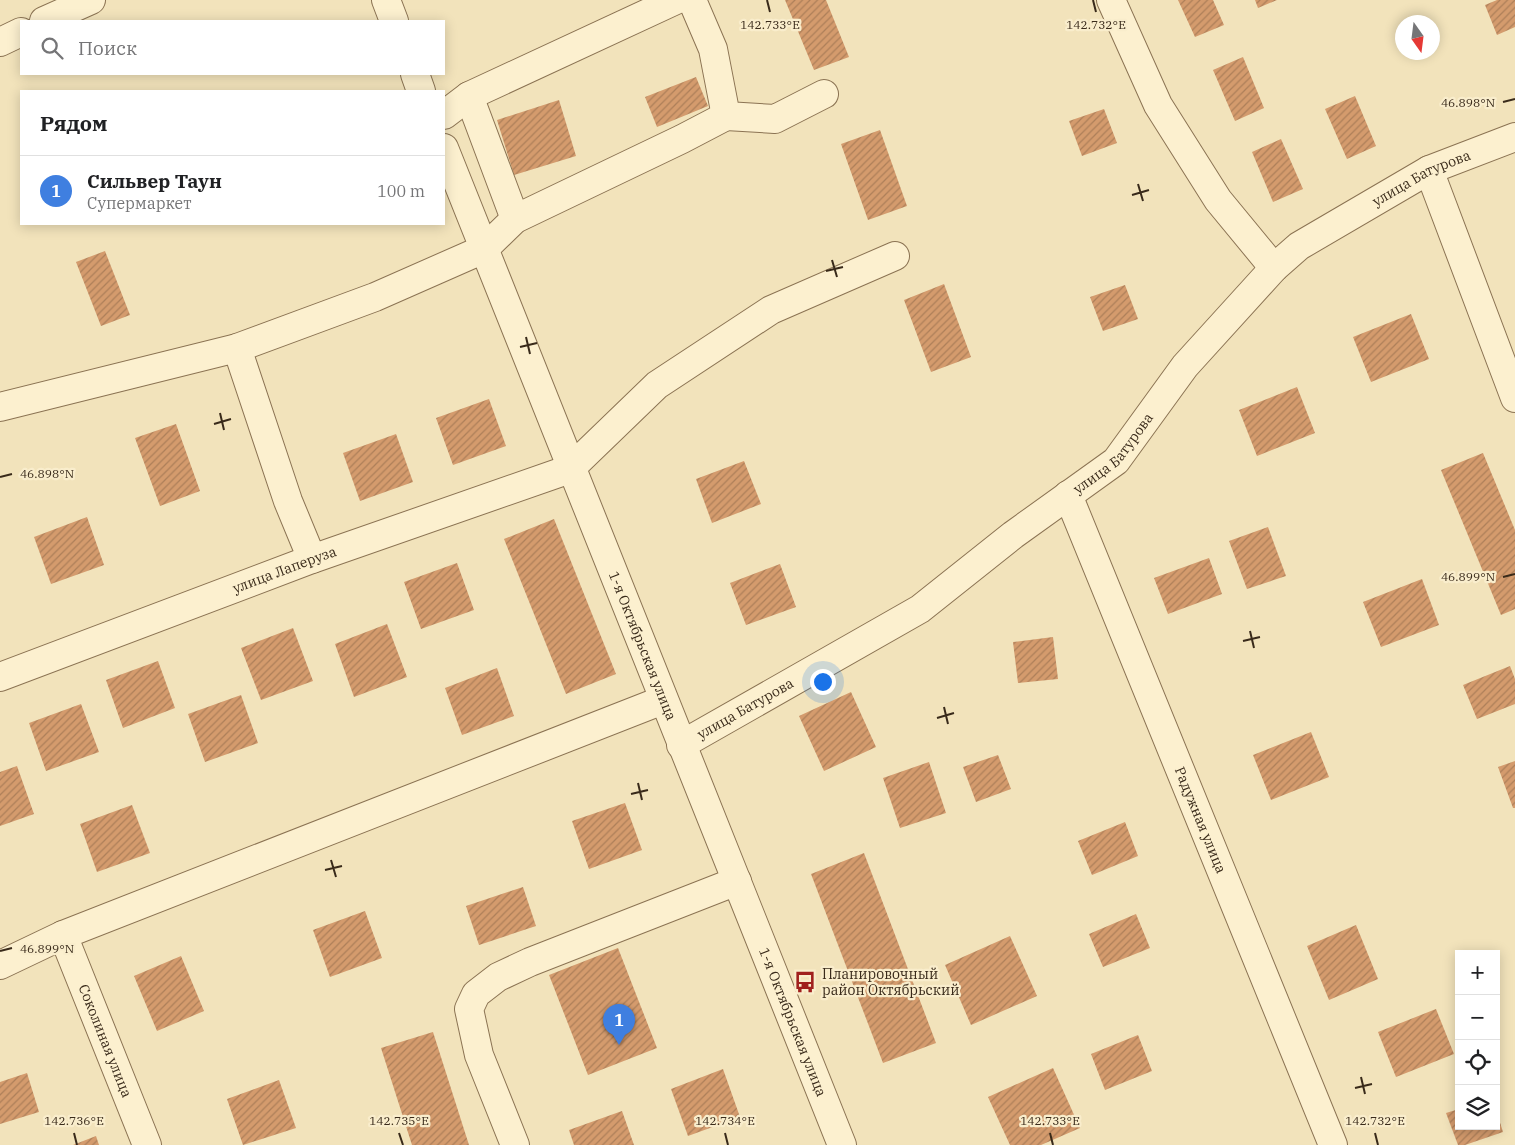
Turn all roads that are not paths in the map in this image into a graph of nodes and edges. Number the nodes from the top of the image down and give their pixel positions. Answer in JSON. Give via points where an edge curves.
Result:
{"nodes":[{"id":1,"x":386,"y":0,"type":"edge"},
{"id":2,"x":676,"y":0,"type":"edge"},
{"id":3,"x":692,"y":0,"type":"edge"},
{"id":4,"x":1111,"y":0,"type":"edge"},
{"id":5,"x":83,"y":2,"type":"edge"},
{"id":6,"x":46,"y":20,"type":"edge"},
{"id":7,"x":394,"y":20,"type":"edge"},
{"id":8,"x":20,"y":32,"type":"edge"},
{"id":9,"x":0,"y":42,"type":"edge"},
{"id":10,"x":415,"y":75,"type":"edge"},
{"id":11,"x":422,"y":90,"type":"edge"},
{"id":12,"x":824,"y":94,"type":"dead end"},
{"id":13,"x":469,"y":96,"type":"junction"},
{"id":14,"x":445,"y":114,"type":"edge"},
{"id":15,"x":726,"y":116,"type":"junction"},
{"id":16,"x":1515,"y":138,"type":"edge"},
{"id":17,"x":445,"y":151,"type":"edge"},
{"id":18,"x":1429,"y":170,"type":"junction"},
{"id":19,"x":515,"y":219,"type":"junction"},
{"id":20,"x":484,"y":249,"type":"junction"},
{"id":21,"x":894,"y":256,"type":"dead end"},
{"id":22,"x":1274,"y":268,"type":"junction"},
{"id":23,"x":237,"y":348,"type":"junction"},
{"id":24,"x":1515,"y":398,"type":"edge"},
{"id":25,"x":0,"y":408,"type":"edge"},
{"id":26,"x":570,"y":468,"type":"junction"},
{"id":27,"x":1068,"y":495,"type":"junction"},
{"id":28,"x":312,"y":560,"type":"junction"},
{"id":29,"x":0,"y":676,"type":"edge"},
{"id":30,"x":664,"y":700,"type":"junction"},
{"id":31,"x":681,"y":745,"type":"junction"},
{"id":32,"x":737,"y":881,"type":"junction"},
{"id":33,"x":64,"y":936,"type":"junction"},
{"id":34,"x":0,"y":965,"type":"edge"},
{"id":35,"x":147,"y":1145,"type":"edge"},
{"id":36,"x":515,"y":1145,"type":"edge"},
{"id":37,"x":842,"y":1145,"type":"edge"},
{"id":38,"x":1333,"y":1145,"type":"edge"}],
"edges":[{"from":1,"to":7,"type":"street"},
{"from":2,"to":13,"type":"street"},
{"from":3,"to":15,"type":"street","via":[[712,49]]},
{"from":4,"to":22,"type":"street","via":[[1158,105],[1218,200]]},
{"from":5,"to":6,"type":"street"},
{"from":8,"to":9,"type":"street"},
{"from":10,"to":11,"type":"street"},
{"from":12,"to":15,"type":"street","via":[[775,119]]},
{"from":13,"to":14,"type":"street"},
{"from":13,"to":19,"type":"street"},
{"from":15,"to":19,"type":"street"},
{"from":16,"to":18,"type":"street","name":"улица Батурова"},
{"from":17,"to":20,"type":"street","name":"1-я Октябрьская улица"},
{"from":18,"to":22,"type":"street","name":"улица Батурова","via":[[1299,246]]},
{"from":18,"to":24,"type":"street"},
{"from":19,"to":20,"type":"street"},
{"from":20,"to":23,"type":"street","via":[[374,297]]},
{"from":20,"to":26,"type":"street","name":"1-я Октябрьская улица"},
{"from":21,"to":26,"type":"street","via":[[762,315],[656,385]]},
{"from":22,"to":27,"type":"street","name":"улица Батурова","via":[[1185,366],[1116,460]]},
{"from":23,"to":25,"type":"street"},
{"from":23,"to":28,"type":"street","via":[[288,501]]},
{"from":26,"to":28,"type":"street","name":"улица Лаперуза"},
{"from":26,"to":30,"type":"street","name":"1-я Октябрьская улица"},
{"from":27,"to":31,"type":"street","name":"улица Батурова","via":[[920,609]]},
{"from":27,"to":38,"type":"street","name":"Радужная улица"},
{"from":28,"to":29,"type":"street","name":"улица Лаперуза"},
{"from":30,"to":31,"type":"street","name":"1-я Октябрьская улица"},
{"from":30,"to":33,"type":"street"},
{"from":31,"to":32,"type":"street","name":"1-я Октябрьская улица"},
{"from":32,"to":36,"type":"street","via":[[530,962],[498,977],[476,994],[469,1009],[473,1038]]},
{"from":32,"to":37,"type":"street","name":"1-я Октябрьская улица"},
{"from":33,"to":34,"type":"street"},
{"from":33,"to":35,"type":"street","name":"Соколиная улица"}]}
